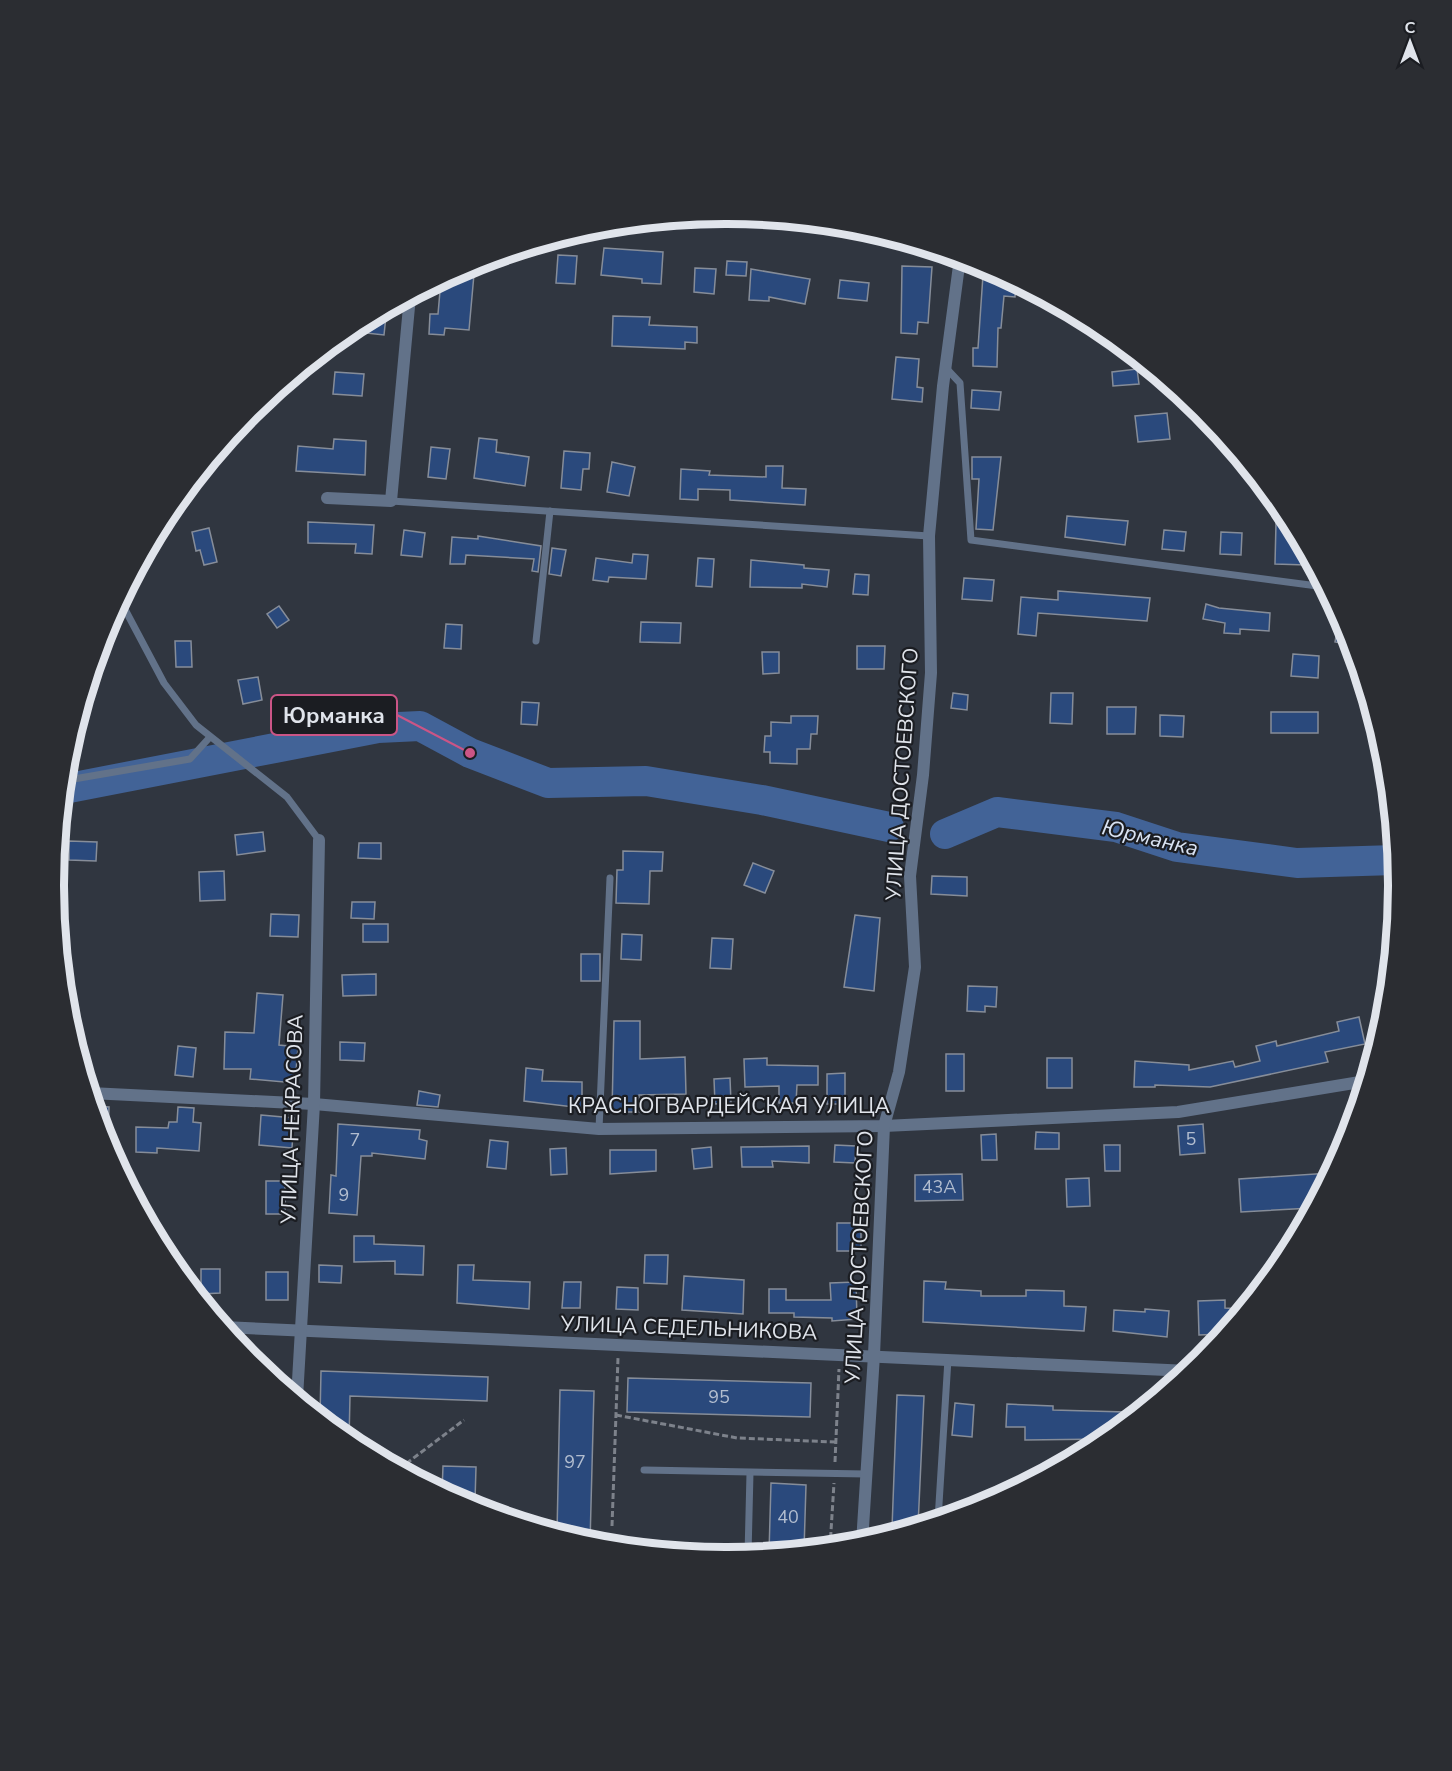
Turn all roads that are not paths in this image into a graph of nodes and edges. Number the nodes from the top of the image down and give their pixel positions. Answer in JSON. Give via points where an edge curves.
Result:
{"nodes":[{"id":1,"x":959,"y":266,"type":"edge"},
{"id":2,"x":409,"y":305,"type":"edge"},
{"id":3,"x":945,"y":367,"type":"junction"},
{"id":4,"x":327,"y":498,"type":"dead end"},
{"id":5,"x":391,"y":501,"type":"junction"},
{"id":6,"x":550,"y":512,"type":"junction"},
{"id":7,"x":929,"y":536,"type":"junction"},
{"id":8,"x":1315,"y":586,"type":"edge"},
{"id":9,"x":125,"y":610,"type":"edge"},
{"id":10,"x":536,"y":641,"type":"dead end"},
{"id":11,"x":210,"y":737,"type":"junction"},
{"id":12,"x":73,"y":779,"type":"edge"},
{"id":13,"x":319,"y":840,"type":"joint"},
{"id":14,"x":610,"y":878,"type":"dead end"},
{"id":15,"x":1357,"y":1082,"type":"edge"},
{"id":16,"x":99,"y":1093,"type":"edge"},
{"id":17,"x":314,"y":1104,"type":"junction"},
{"id":18,"x":884,"y":1126,"type":"junction"},
{"id":19,"x":599,"y":1129,"type":"junction"},
{"id":20,"x":234,"y":1327,"type":"edge"},
{"id":21,"x":302,"y":1330,"type":"junction"},
{"id":22,"x":874,"y":1356,"type":"junction"},
{"id":23,"x":948,"y":1359,"type":"junction"},
{"id":24,"x":1176,"y":1370,"type":"edge"},
{"id":25,"x":298,"y":1389,"type":"edge"},
{"id":26,"x":644,"y":1470,"type":"dead end"},
{"id":27,"x":750,"y":1473,"type":"junction"},
{"id":28,"x":866,"y":1474,"type":"junction"},
{"id":29,"x":938,"y":1512,"type":"edge"},
{"id":30,"x":863,"y":1532,"type":"edge"},
{"id":31,"x":748,"y":1546,"type":"edge"}],
"edges":[{"from":1,"to":3,"type":"street","name":"УЛИЦА ДОСТОЕВСКОГО"},
{"from":2,"to":5,"type":"street"},
{"from":3,"to":7,"type":"street","name":"УЛИЦА ДОСТОЕВСКОГО"},
{"from":3,"to":8,"type":"lane","via":[[960,383],[971,540]]},
{"from":4,"to":5,"type":"street"},
{"from":5,"to":6,"type":"lane"},
{"from":6,"to":7,"type":"lane"},
{"from":6,"to":10,"type":"lane"},
{"from":7,"to":18,"type":"street","name":"УЛИЦА ДОСТОЕВСКОГО","via":[[931,673],[923,775],[909,876],[915,967],[899,1072]]},
{"from":9,"to":11,"type":"lane","via":[[164,683],[195,725]]},
{"from":11,"to":12,"type":"lane","via":[[190,759]]},
{"from":11,"to":13,"type":"lane","via":[[287,797]]},
{"from":13,"to":17,"type":"street","name":"УЛИЦА НЕКРАСОВА"},
{"from":14,"to":19,"type":"lane"},
{"from":15,"to":18,"type":"street","name":"КРАСНОГВАРДЕЙСКАЯ УЛИЦА","via":[[1178,1112]]},
{"from":16,"to":17,"type":"street","name":"КРАСНОГВАРДЕЙСКАЯ УЛИЦА"},
{"from":17,"to":19,"type":"street","name":"КРАСНОГВАРДЕЙСКАЯ УЛИЦА"},
{"from":17,"to":21,"type":"street","name":"УЛИЦА НЕКРАСОВА"},
{"from":18,"to":19,"type":"street","name":"КРАСНОГВАРДЕЙСКАЯ УЛИЦА"},
{"from":18,"to":22,"type":"street","name":"УЛИЦА ДОСТОЕВСКОГО"},
{"from":20,"to":21,"type":"street","name":"УЛИЦА СЕДЕЛЬНИКОВА"},
{"from":21,"to":22,"type":"street","name":"УЛИЦА СЕДЕЛЬНИКОВА"},
{"from":21,"to":25,"type":"street","name":"УЛИЦА НЕКРАСОВА"},
{"from":22,"to":23,"type":"street","name":"УЛИЦА СЕДЕЛЬНИКОВА"},
{"from":22,"to":28,"type":"street","name":"УЛИЦА ДОСТОЕВСКОГО"},
{"from":23,"to":24,"type":"street","name":"УЛИЦА СЕДЕЛЬНИКОВА"},
{"from":23,"to":29,"type":"lane"},
{"from":26,"to":27,"type":"lane"},
{"from":27,"to":28,"type":"lane"},
{"from":27,"to":31,"type":"lane"},
{"from":28,"to":30,"type":"street","name":"УЛИЦА ДОСТОЕВСКОГО"}]}
